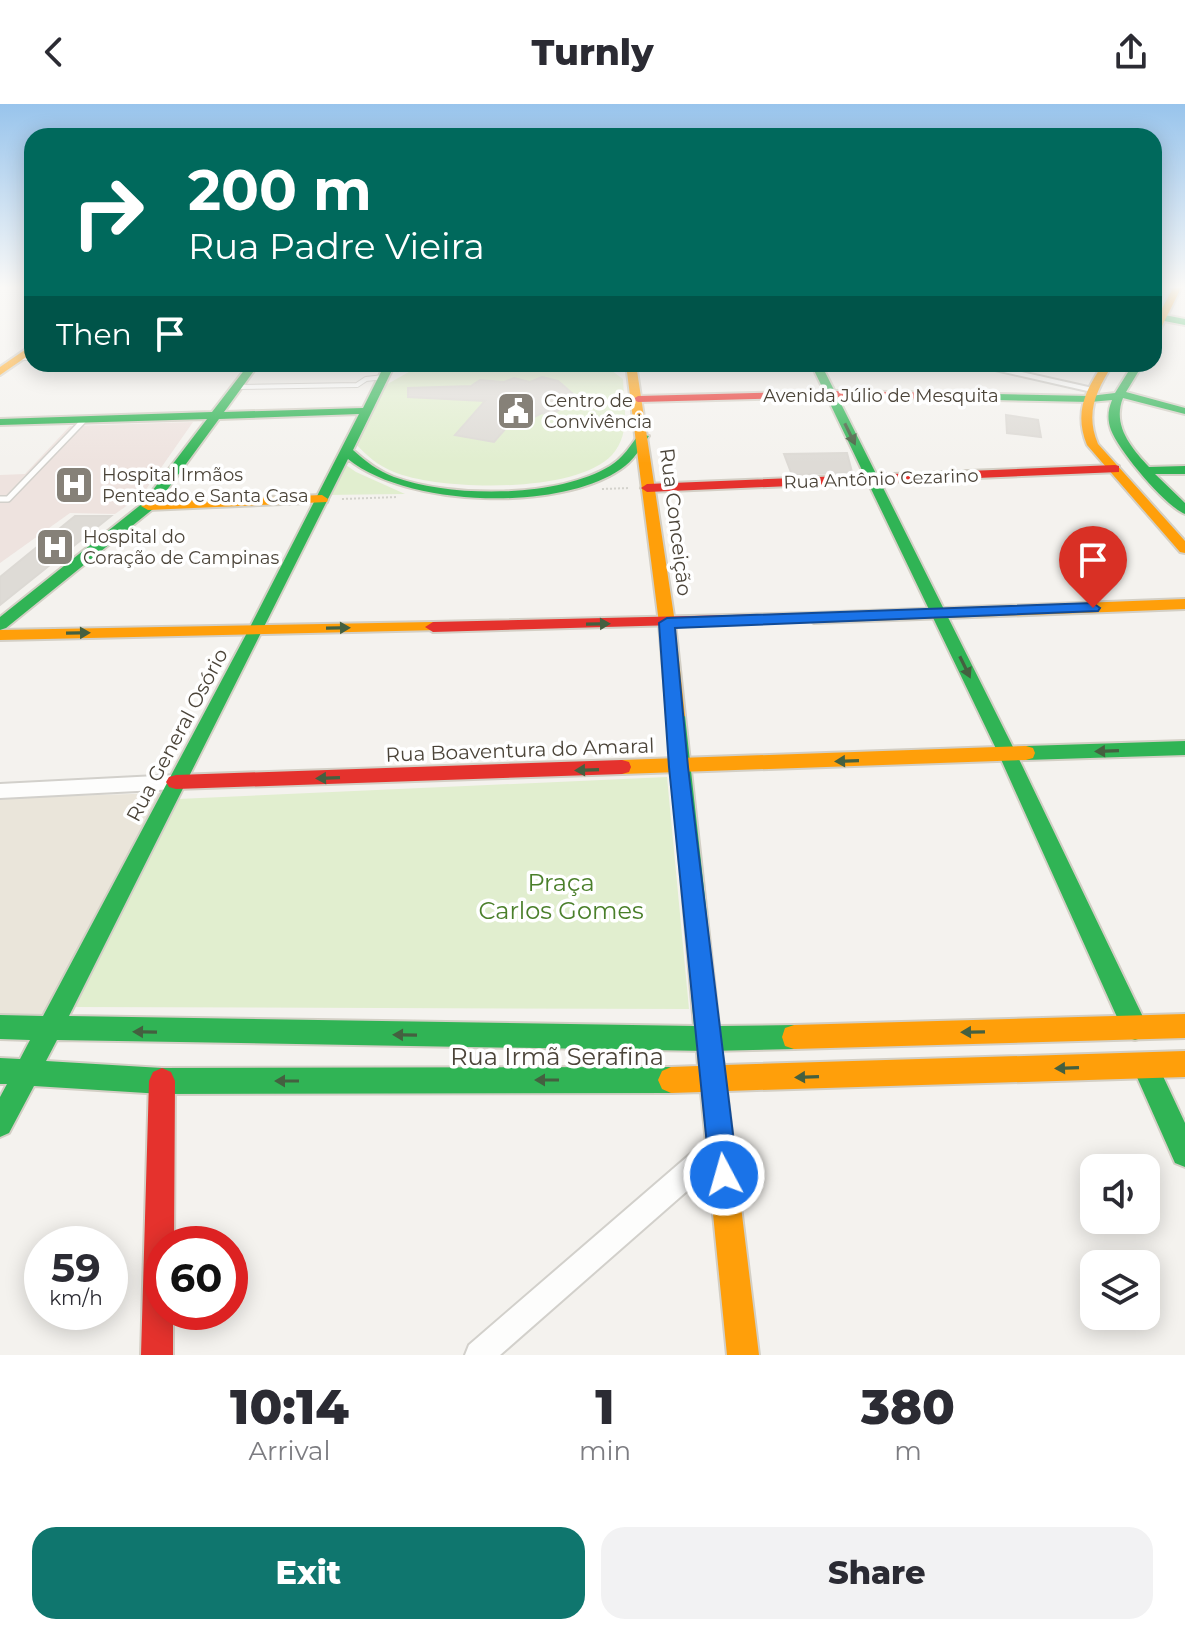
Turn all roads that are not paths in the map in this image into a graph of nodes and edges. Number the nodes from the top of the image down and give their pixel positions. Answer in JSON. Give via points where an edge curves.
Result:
{"nodes":[{"id":1,"x":24,"y":357,"type":"edge"},
{"id":2,"x":0,"y":372,"type":"edge"},
{"id":3,"x":248,"y":372,"type":"edge"},
{"id":4,"x":632,"y":372,"type":"edge"},
{"id":5,"x":820,"y":372,"type":"edge"},
{"id":6,"x":1001,"y":372,"type":"edge"},
{"id":7,"x":1103,"y":372,"type":"edge"},
{"id":8,"x":1134,"y":372,"type":"edge"},
{"id":9,"x":386,"y":374,"type":"edge"},
{"id":10,"x":237,"y":387,"type":"junction"},
{"id":11,"x":1066,"y":391,"type":"junction"},
{"id":12,"x":830,"y":394,"type":"junction"},
{"id":13,"x":1091,"y":394,"type":"junction"},
{"id":14,"x":1123,"y":395,"type":"junction"},
{"id":15,"x":638,"y":399,"type":"junction"},
{"id":16,"x":366,"y":411,"type":"junction"},
{"id":17,"x":1185,"y":411,"type":"edge"},
{"id":18,"x":215,"y":416,"type":"junction"},
{"id":19,"x":84,"y":420,"type":"junction"},
{"id":20,"x":0,"y":422,"type":"edge"},
{"id":21,"x":643,"y":436,"type":"junction"},
{"id":22,"x":346,"y":451,"type":"junction"},
{"id":23,"x":1115,"y":469,"type":"junction"},
{"id":24,"x":1185,"y":470,"type":"edge"},
{"id":25,"x":1149,"y":471,"type":"junction"},
{"id":26,"x":873,"y":480,"type":"junction"},
{"id":27,"x":647,"y":488,"type":"junction"},
{"id":28,"x":0,"y":499,"type":"edge"},
{"id":29,"x":322,"y":499,"type":"junction"},
{"id":30,"x":148,"y":506,"type":"junction"},
{"id":31,"x":1185,"y":510,"type":"edge"},
{"id":32,"x":1185,"y":549,"type":"edge"},
{"id":33,"x":1185,"y":604,"type":"edge"},
{"id":34,"x":939,"y":614,"type":"junction"},
{"id":35,"x":667,"y":623,"type":"junction"},
{"id":36,"x":0,"y":625,"type":"edge"},
{"id":37,"x":257,"y":629,"type":"junction"},
{"id":38,"x":0,"y":635,"type":"edge"},
{"id":39,"x":1185,"y":748,"type":"edge"},
{"id":40,"x":1008,"y":755,"type":"junction"},
{"id":41,"x":679,"y":767,"type":"junction"},
{"id":42,"x":176,"y":782,"type":"junction"},
{"id":43,"x":0,"y":791,"type":"edge"},
{"id":44,"x":1185,"y":1026,"type":"edge"},
{"id":45,"x":0,"y":1027,"type":"edge"},
{"id":46,"x":1135,"y":1028,"type":"junction"},
{"id":47,"x":48,"y":1030,"type":"junction"},
{"id":48,"x":708,"y":1039,"type":"junction"},
{"id":49,"x":1185,"y":1064,"type":"edge"},
{"id":50,"x":1145,"y":1066,"type":"junction"},
{"id":51,"x":0,"y":1071,"type":"edge"},
{"id":52,"x":26,"y":1075,"type":"junction"},
{"id":53,"x":713,"y":1080,"type":"junction"},
{"id":54,"x":162,"y":1081,"type":"junction"},
{"id":55,"x":0,"y":1124,"type":"edge"},
{"id":56,"x":720,"y":1145,"type":"junction"},
{"id":57,"x":1185,"y":1153,"type":"edge"},
{"id":58,"x":157,"y":1355,"type":"edge"},
{"id":59,"x":479,"y":1355,"type":"edge"},
{"id":60,"x":743,"y":1355,"type":"edge"}],
"edges":[{"from":1,"to":2,"type":"main road"},
{"from":3,"to":10,"type":"main road"},
{"from":4,"to":15,"type":"main road","name":"Rua Conceição"},
{"from":5,"to":12,"type":"main road"},
{"from":6,"to":11,"type":"street"},
{"from":7,"to":13,"type":"main road"},
{"from":8,"to":14,"type":"main road"},
{"from":9,"to":10,"type":"lane","via":[[357,385]]},
{"from":9,"to":16,"type":"main road","name":"Rua General Osório"},
{"from":10,"to":18,"type":"main road"},
{"from":11,"to":12,"type":"main road","name":"Avenida Júlio de Mesquita"},
{"from":11,"to":13,"type":"main road","name":"Avenida Júlio de Mesquita"},
{"from":12,"to":15,"type":"main road","name":"Avenida Júlio de Mesquita"},
{"from":12,"to":26,"type":"main road","one_way":true},
{"from":13,"to":14,"type":"main road","name":"Avenida Júlio de Mesquita"},
{"from":13,"to":23,"type":"main road","via":[[1082,425]]},
{"from":14,"to":17,"type":"main road"},
{"from":14,"to":25,"type":"main road","via":[[1113,414],[1116,430]]},
{"from":15,"to":21,"type":"main road","name":"Rua Conceição"},
{"from":16,"to":18,"type":"main road"},
{"from":16,"to":22,"type":"main road","name":"Rua General Osório"},
{"from":18,"to":19,"type":"main road"},
{"from":18,"to":30,"type":"main road"},
{"from":19,"to":20,"type":"main road"},
{"from":19,"to":28,"type":"lane","via":[[8,499]]},
{"from":21,"to":22,"type":"main road","via":[[633,452],[605,473],[527,490],[438,490],[406,484],[365,469]]},
{"from":21,"to":27,"type":"main road","name":"Rua Conceição"},
{"from":22,"to":29,"type":"main road","name":"Rua General Osório"},
{"from":23,"to":26,"type":"main road","name":"Rua Antônio Cezarino"},
{"from":23,"to":32,"type":"main road"},
{"from":24,"to":25,"type":"main road"},
{"from":25,"to":31,"type":"main road"},
{"from":26,"to":27,"type":"main road","name":"Rua Antônio Cezarino"},
{"from":26,"to":34,"type":"main road"},
{"from":27,"to":35,"type":"main road","name":"Rua Conceição"},
{"from":29,"to":30,"type":"main road"},
{"from":29,"to":37,"type":"main road","name":"Rua General Osório"},
{"from":30,"to":36,"type":"main road"},
{"from":33,"to":34,"type":"main road"},
{"from":34,"to":35,"type":"main road"},
{"from":34,"to":40,"type":"main road","one_way":true},
{"from":37,"to":35,"type":"main road","one_way":true},
{"from":35,"to":41,"type":"main road","name":"Rua Conceição"},
{"from":38,"to":37,"type":"main road","one_way":true},
{"from":37,"to":42,"type":"main road","name":"Rua General Osório"},
{"from":39,"to":40,"type":"main road","name":"Rua Boaventura do Amaral","one_way":true},
{"from":40,"to":41,"type":"main road","name":"Rua Boaventura do Amaral","one_way":true},
{"from":40,"to":46,"type":"main road"},
{"from":41,"to":42,"type":"main road","name":"Rua Boaventura do Amaral","one_way":true},
{"from":41,"to":48,"type":"main road","name":"Rua Conceição"},
{"from":42,"to":43,"type":"street","name":"Rua Boaventura do Amaral"},
{"from":42,"to":47,"type":"main road","name":"Rua General Osório"},
{"from":44,"to":46,"type":"main road","name":"Rua Irmã Serafina"},
{"from":45,"to":47,"type":"main road","name":"Rua Irmã Serafina"},
{"from":46,"to":48,"type":"main road","name":"Rua Irmã Serafina","one_way":true},
{"from":48,"to":47,"type":"main road","name":"Rua Irmã Serafina","one_way":true},
{"from":47,"to":52,"type":"main road","name":"Rua General Osório"},
{"from":48,"to":53,"type":"main road","name":"Rua Conceição"},
{"from":49,"to":50,"type":"main road","name":"Rua Irmã Serafina"},
{"from":50,"to":53,"type":"main road","name":"Rua Irmã Serafina","one_way":true},
{"from":50,"to":57,"type":"main road"},
{"from":51,"to":52,"type":"main road","name":"Rua Irmã Serafina"},
{"from":52,"to":54,"type":"main road","name":"Rua Irmã Serafina"},
{"from":52,"to":55,"type":"main road","name":"Rua General Osório"},
{"from":53,"to":54,"type":"main road","name":"Rua Irmã Serafina","one_way":true},
{"from":53,"to":56,"type":"main road","name":"Rua Conceição"},
{"from":54,"to":58,"type":"main road"},
{"from":56,"to":59,"type":"street"},
{"from":56,"to":60,"type":"main road","name":"Rua Conceição"}]}
